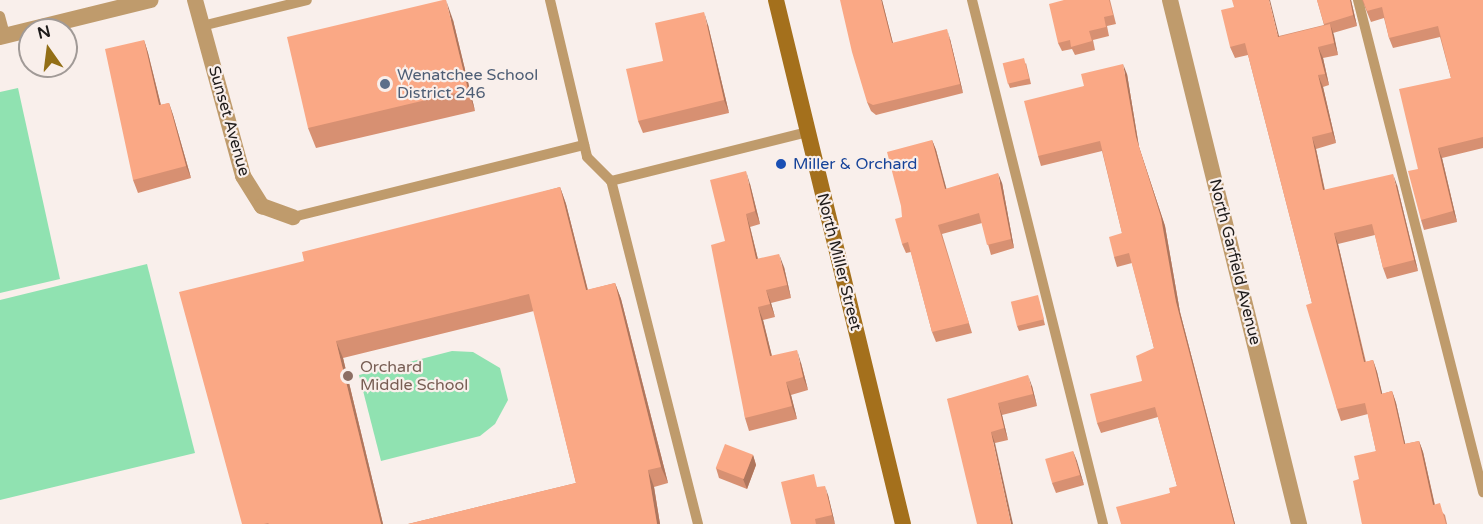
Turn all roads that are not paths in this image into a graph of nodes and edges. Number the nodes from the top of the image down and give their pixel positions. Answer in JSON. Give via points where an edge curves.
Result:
{"nodes":[{"id":1,"x":151,"y":0,"type":"edge"},
{"id":2,"x":195,"y":0,"type":"edge"},
{"id":3,"x":307,"y":0,"type":"edge"},
{"id":4,"x":550,"y":0,"type":"edge"},
{"id":5,"x":776,"y":0,"type":"edge"},
{"id":6,"x":972,"y":0,"type":"edge"},
{"id":7,"x":1170,"y":0,"type":"edge"},
{"id":8,"x":1358,"y":0,"type":"edge"},
{"id":9,"x":0,"y":16,"type":"edge"},
{"id":10,"x":202,"y":26,"type":"junction"},
{"id":11,"x":2,"y":36,"type":"edge"},
{"id":12,"x":807,"y":132,"type":"junction"},
{"id":13,"x":584,"y":145,"type":"junction"},
{"id":14,"x":611,"y":181,"type":"junction"},
{"id":15,"x":293,"y":217,"type":"joint"},
{"id":16,"x":1483,"y":492,"type":"edge"},
{"id":17,"x":698,"y":524,"type":"edge"},
{"id":18,"x":903,"y":524,"type":"edge"},
{"id":19,"x":1103,"y":524,"type":"edge"},
{"id":20,"x":1299,"y":524,"type":"edge"}],
"edges":[{"from":1,"to":11,"type":"street"},
{"from":2,"to":10,"type":"street","name":"Sunset Avenue"},
{"from":3,"to":10,"type":"lane"},
{"from":4,"to":13,"type":"lane"},
{"from":5,"to":12,"type":"main road","name":"North Miller Street"},
{"from":6,"to":19,"type":"lane"},
{"from":7,"to":20,"type":"street","name":"North Garfield Avenue"},
{"from":8,"to":16,"type":"lane"},
{"from":9,"to":11,"type":"lane"},
{"from":10,"to":15,"type":"street","name":"Sunset Avenue","via":[[247,184],[262,206]]},
{"from":12,"to":14,"type":"lane"},
{"from":12,"to":18,"type":"main road","name":"North Miller Street"},
{"from":13,"to":14,"type":"lane","via":[[587,157]]},
{"from":13,"to":15,"type":"lane"},
{"from":14,"to":17,"type":"lane"}]}
